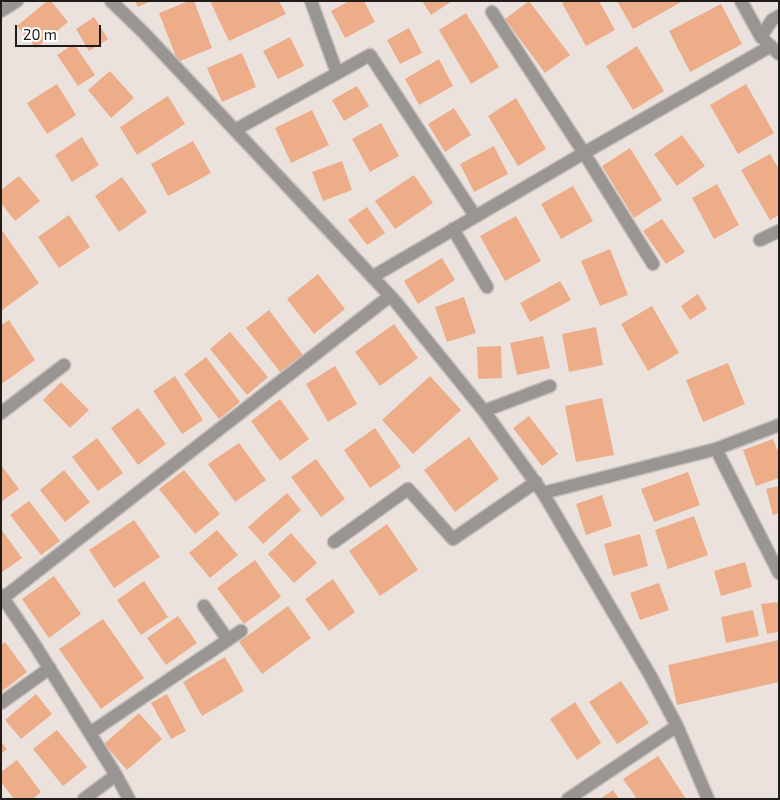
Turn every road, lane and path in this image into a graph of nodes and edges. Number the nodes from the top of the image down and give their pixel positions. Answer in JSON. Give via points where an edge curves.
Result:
{"nodes":[{"id":1,"x":16,"y":1,"type":"edge"},
{"id":2,"x":111,"y":1,"type":"edge"},
{"id":3,"x":311,"y":1,"type":"edge"},
{"id":4,"x":740,"y":1,"type":"edge"},
{"id":5,"x":1,"y":10,"type":"edge"},
{"id":6,"x":492,"y":12,"type":"dead end"},
{"id":7,"x":779,"y":16,"type":"edge"},
{"id":8,"x":760,"y":37,"type":"junction"},
{"id":9,"x":775,"y":50,"type":"edge"},
{"id":10,"x":337,"y":73,"type":"junction"},
{"id":11,"x":235,"y":130,"type":"junction"},
{"id":12,"x":584,"y":153,"type":"junction"},
{"id":13,"x":475,"y":216,"type":"junction"},
{"id":14,"x":453,"y":230,"type":"junction"},
{"id":15,"x":779,"y":231,"type":"edge"},
{"id":16,"x":760,"y":240,"type":"dead end"},
{"id":17,"x":653,"y":264,"type":"dead end"},
{"id":18,"x":372,"y":277,"type":"junction"},
{"id":19,"x":487,"y":287,"type":"dead end"},
{"id":20,"x":390,"y":296,"type":"junction"},
{"id":21,"x":64,"y":365,"type":"dead end"},
{"id":22,"x":550,"y":386,"type":"dead end"},
{"id":23,"x":484,"y":411,"type":"junction"},
{"id":24,"x":1,"y":413,"type":"edge"},
{"id":25,"x":779,"y":425,"type":"edge"},
{"id":26,"x":716,"y":448,"type":"junction"},
{"id":27,"x":536,"y":482,"type":"junction"},
{"id":28,"x":543,"y":493,"type":"junction"},
{"id":29,"x":334,"y":542,"type":"dead end"},
{"id":30,"x":779,"y":574,"type":"edge"},
{"id":31,"x":2,"y":596,"type":"edge"},
{"id":32,"x":204,"y":606,"type":"dead end"},
{"id":33,"x":241,"y":631,"type":"dead end"},
{"id":34,"x":228,"y":640,"type":"junction"},
{"id":35,"x":50,"y":668,"type":"junction"},
{"id":36,"x":1,"y":703,"type":"edge"},
{"id":37,"x":677,"y":726,"type":"junction"},
{"id":38,"x":90,"y":733,"type":"junction"},
{"id":39,"x":116,"y":775,"type":"junction"},
{"id":40,"x":84,"y":799,"type":"edge"},
{"id":41,"x":130,"y":799,"type":"edge"},
{"id":42,"x":568,"y":799,"type":"edge"},
{"id":43,"x":708,"y":799,"type":"edge"}],
"edges":[{"from":1,"to":5,"type":"street"},
{"from":2,"to":11,"type":"street"},
{"from":3,"to":10,"type":"street"},
{"from":4,"to":8,"type":"street"},
{"from":6,"to":12,"type":"street"},
{"from":7,"to":8,"type":"street","via":[[772,20]]},
{"from":8,"to":9,"type":"street"},
{"from":9,"to":12,"type":"street"},
{"from":10,"to":11,"type":"street"},
{"from":10,"to":13,"type":"street","via":[[370,55]]},
{"from":11,"to":18,"type":"street"},
{"from":12,"to":13,"type":"street"},
{"from":12,"to":17,"type":"street"},
{"from":13,"to":14,"type":"street"},
{"from":14,"to":18,"type":"street"},
{"from":14,"to":19,"type":"street"},
{"from":15,"to":16,"type":"street"},
{"from":18,"to":20,"type":"street"},
{"from":20,"to":23,"type":"street"},
{"from":20,"to":31,"type":"street"},
{"from":21,"to":24,"type":"street"},
{"from":22,"to":23,"type":"street"},
{"from":23,"to":27,"type":"street"},
{"from":25,"to":26,"type":"street"},
{"from":26,"to":28,"type":"street"},
{"from":26,"to":30,"type":"street"},
{"from":27,"to":28,"type":"street"},
{"from":27,"to":29,"type":"street","via":[[453,540],[408,489]]},
{"from":28,"to":37,"type":"street"},
{"from":31,"to":35,"type":"street"},
{"from":32,"to":34,"type":"street"},
{"from":33,"to":34,"type":"street"},
{"from":34,"to":38,"type":"street"},
{"from":35,"to":36,"type":"street"},
{"from":35,"to":38,"type":"street"},
{"from":37,"to":42,"type":"street"},
{"from":37,"to":43,"type":"street"},
{"from":38,"to":39,"type":"street"},
{"from":39,"to":40,"type":"street"},
{"from":39,"to":41,"type":"street"}]}
